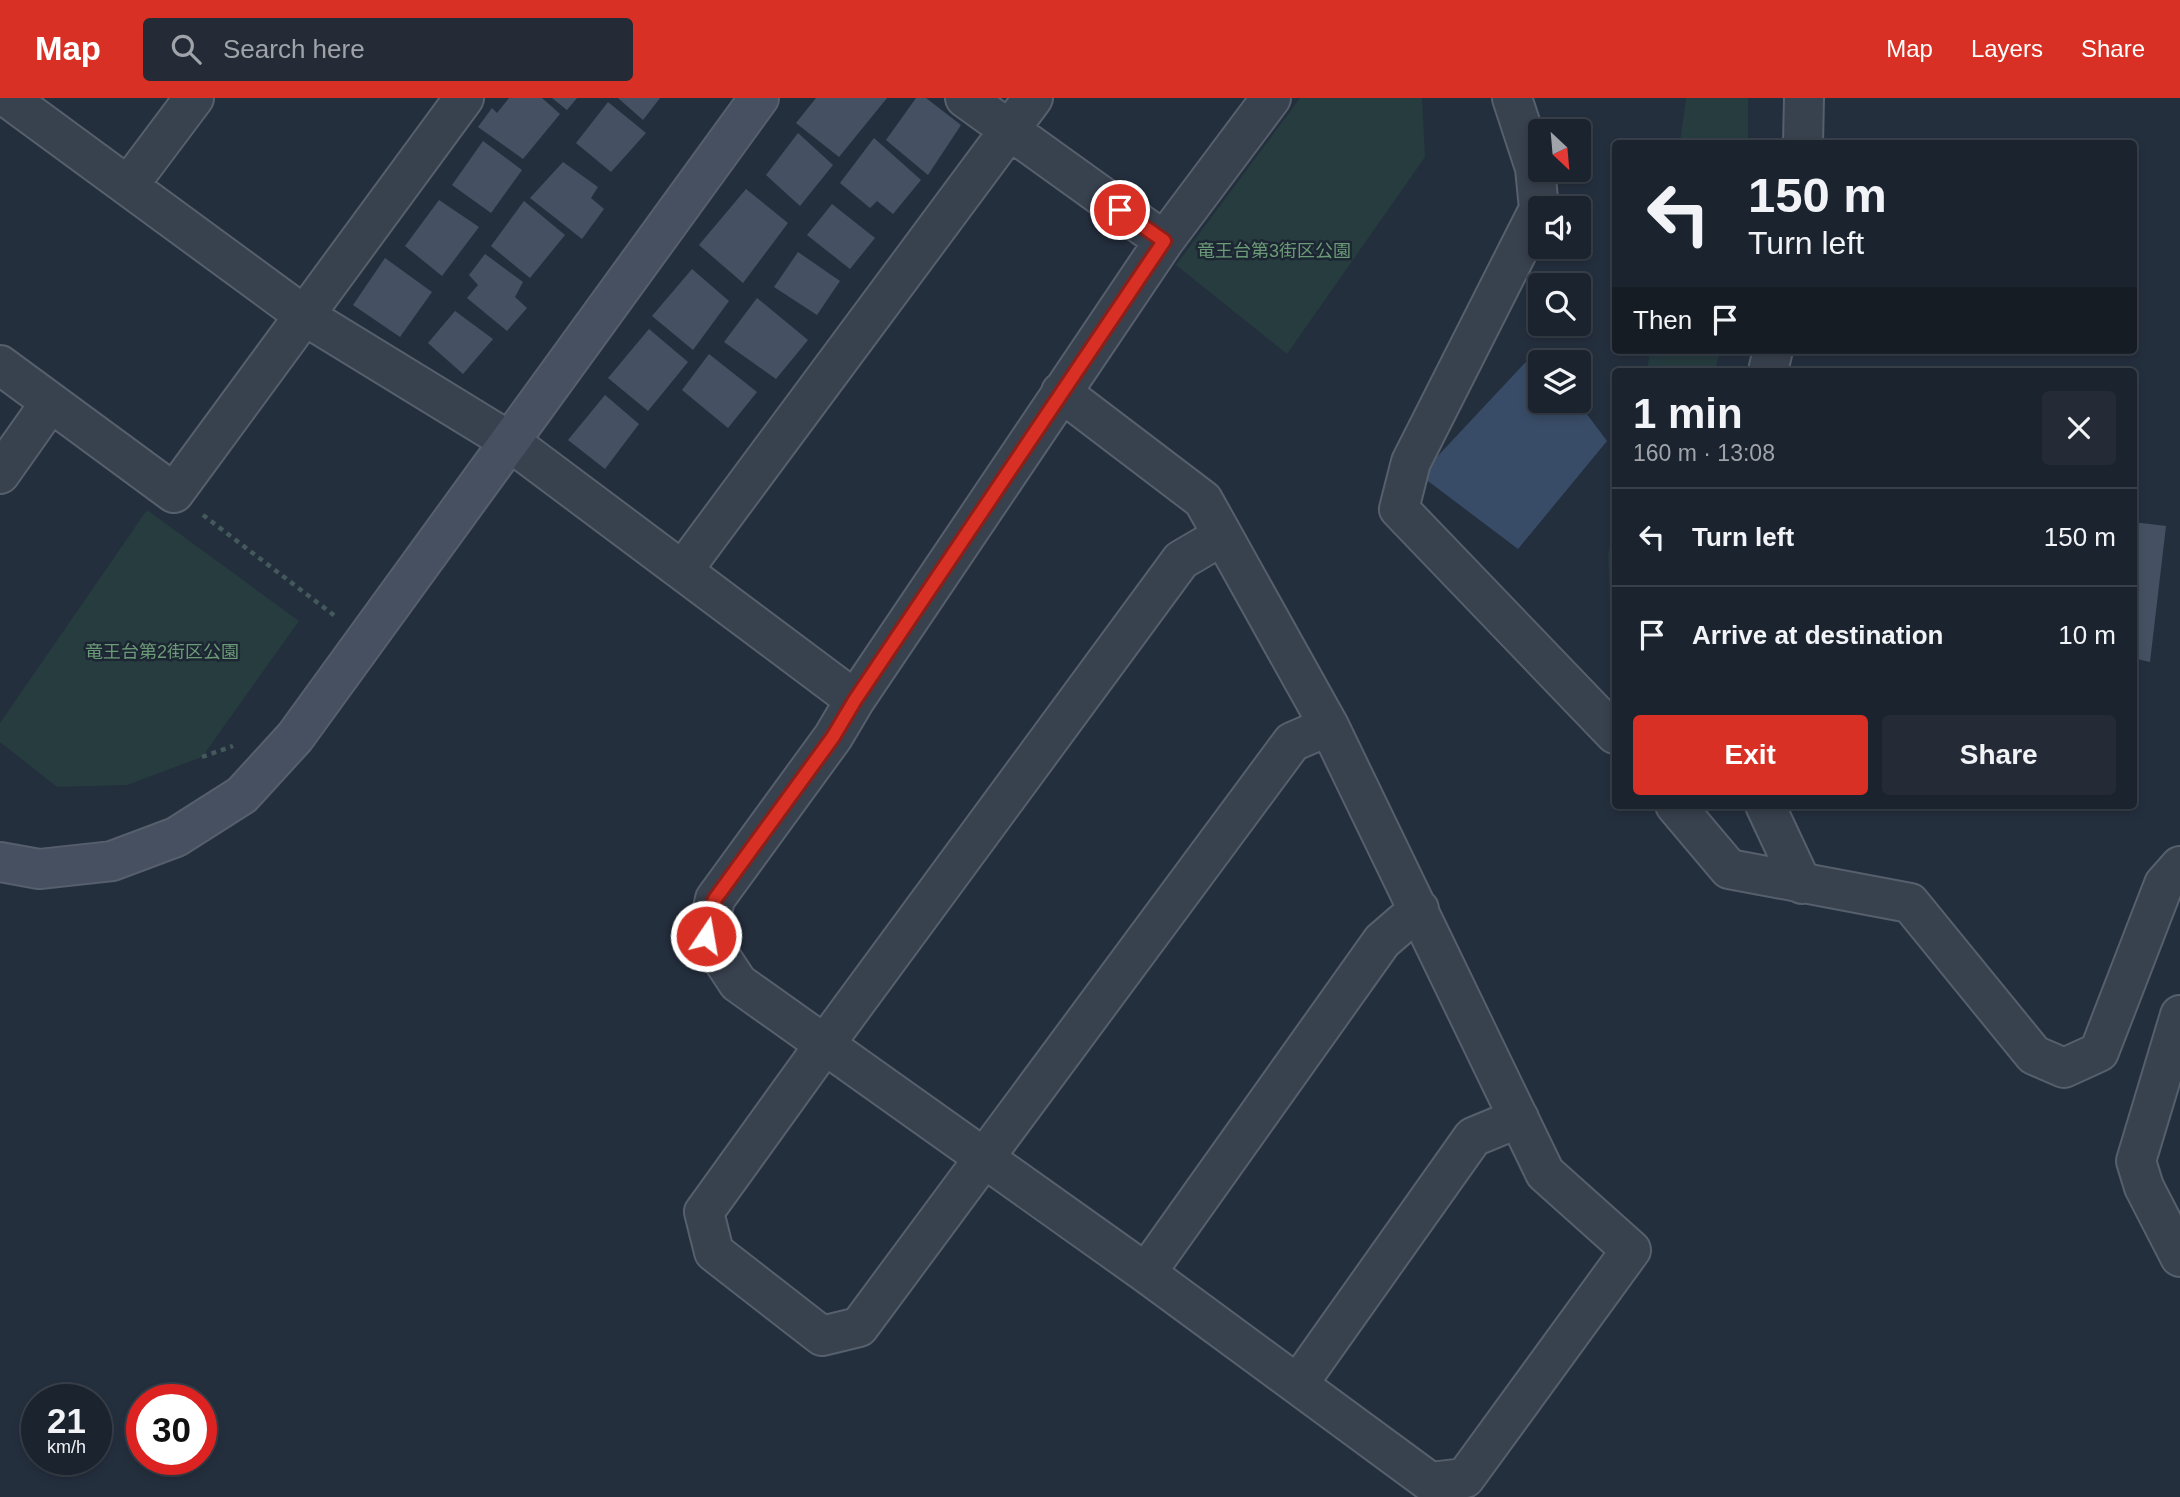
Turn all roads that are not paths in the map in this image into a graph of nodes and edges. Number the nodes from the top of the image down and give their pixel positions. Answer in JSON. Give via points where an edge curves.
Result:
{"nodes":[{"id":1,"x":8,"y":98,"type":"edge"},
{"id":2,"x":194,"y":98,"type":"edge"},
{"id":3,"x":464,"y":98,"type":"edge"},
{"id":4,"x":759,"y":98,"type":"edge"},
{"id":5,"x":965,"y":98,"type":"edge"},
{"id":6,"x":1033,"y":98,"type":"edge"},
{"id":7,"x":1271,"y":98,"type":"edge"},
{"id":8,"x":1512,"y":98,"type":"edge"},
{"id":9,"x":1804,"y":98,"type":"edge"},
{"id":10,"x":1010,"y":130,"type":"junction"},
{"id":11,"x":1803,"y":140,"type":"edge"},
{"id":12,"x":128,"y":186,"type":"junction"},
{"id":13,"x":1164,"y":241,"type":"junction"},
{"id":14,"x":305,"y":316,"type":"junction"},
{"id":15,"x":0,"y":366,"type":"edge"},
{"id":16,"x":1061,"y":392,"type":"junction"},
{"id":17,"x":50,"y":403,"type":"junction"},
{"id":18,"x":509,"y":441,"type":"junction"},
{"id":19,"x":0,"y":474,"type":"edge"},
{"id":20,"x":1222,"y":536,"type":"junction"},
{"id":21,"x":683,"y":570,"type":"junction"},
{"id":22,"x":855,"y":700,"type":"junction"},
{"id":23,"x":1329,"y":726,"type":"junction"},
{"id":24,"x":1612,"y":731,"type":"edge"},
{"id":25,"x":1678,"y":809,"type":"edge"},
{"id":26,"x":1767,"y":809,"type":"edge"},
{"id":27,"x":0,"y":862,"type":"edge"},
{"id":28,"x":2180,"y":866,"type":"edge"},
{"id":29,"x":1802,"y":884,"type":"junction"},
{"id":30,"x":1419,"y":909,"type":"junction"},
{"id":31,"x":2180,"y":1016,"type":"edge"},
{"id":32,"x":825,"y":1044,"type":"junction"},
{"id":33,"x":1519,"y":1118,"type":"junction"},
{"id":34,"x":983,"y":1157,"type":"junction"},
{"id":35,"x":2180,"y":1257,"type":"edge"},
{"id":36,"x":1146,"y":1273,"type":"junction"},
{"id":37,"x":1297,"y":1384,"type":"junction"}],
"edges":[{"from":1,"to":12,"type":"street"},
{"from":2,"to":12,"type":"street"},
{"from":3,"to":14,"type":"street"},
{"from":4,"to":18,"type":"street"},
{"from":5,"to":10,"type":"street"},
{"from":6,"to":10,"type":"street"},
{"from":7,"to":13,"type":"street"},
{"from":8,"to":24,"type":"street","via":[[1535,168],[1539,209],[1411,463],[1399,509]]},
{"from":9,"to":11,"type":"street"},
{"from":10,"to":13,"type":"street"},
{"from":10,"to":21,"type":"street"},
{"from":12,"to":14,"type":"street"},
{"from":13,"to":16,"type":"street"},
{"from":14,"to":17,"type":"street","via":[[174,493]]},
{"from":14,"to":18,"type":"street"},
{"from":15,"to":17,"type":"street"},
{"from":16,"to":20,"type":"street","via":[[1203,500]]},
{"from":16,"to":22,"type":"street"},
{"from":17,"to":19,"type":"street"},
{"from":18,"to":21,"type":"street"},
{"from":18,"to":27,"type":"street","via":[[295,737],[242,794],[176,837],[112,861],[39,869]]},
{"from":20,"to":23,"type":"street"},
{"from":20,"to":32,"type":"street","via":[[1181,560]]},
{"from":21,"to":22,"type":"street"},
{"from":22,"to":32,"type":"street","via":[[715,899],[706,936],[738,983]]},
{"from":23,"to":30,"type":"street"},
{"from":23,"to":34,"type":"street","via":[[1292,742]]},
{"from":25,"to":29,"type":"street","via":[[1729,869]]},
{"from":26,"to":29,"type":"street"},
{"from":28,"to":29,"type":"street","via":[[2164,884],[2099,1052],[2064,1068],[2035,1055],[1910,903]]},
{"from":30,"to":33,"type":"street"},
{"from":30,"to":36,"type":"street","via":[[1382,941]]},
{"from":31,"to":35,"type":"street","via":[[2136,1161],[2144,1187]]},
{"from":32,"to":34,"type":"street"},
{"from":32,"to":34,"type":"street","via":[[704,1212],[714,1252],[822,1336],[859,1327]]},
{"from":33,"to":37,"type":"street","via":[[1473,1137]]},
{"from":33,"to":37,"type":"street","via":[[1545,1172],[1631,1250],[1465,1478],[1430,1482]]},
{"from":34,"to":36,"type":"street"},
{"from":36,"to":37,"type":"street"}]}
